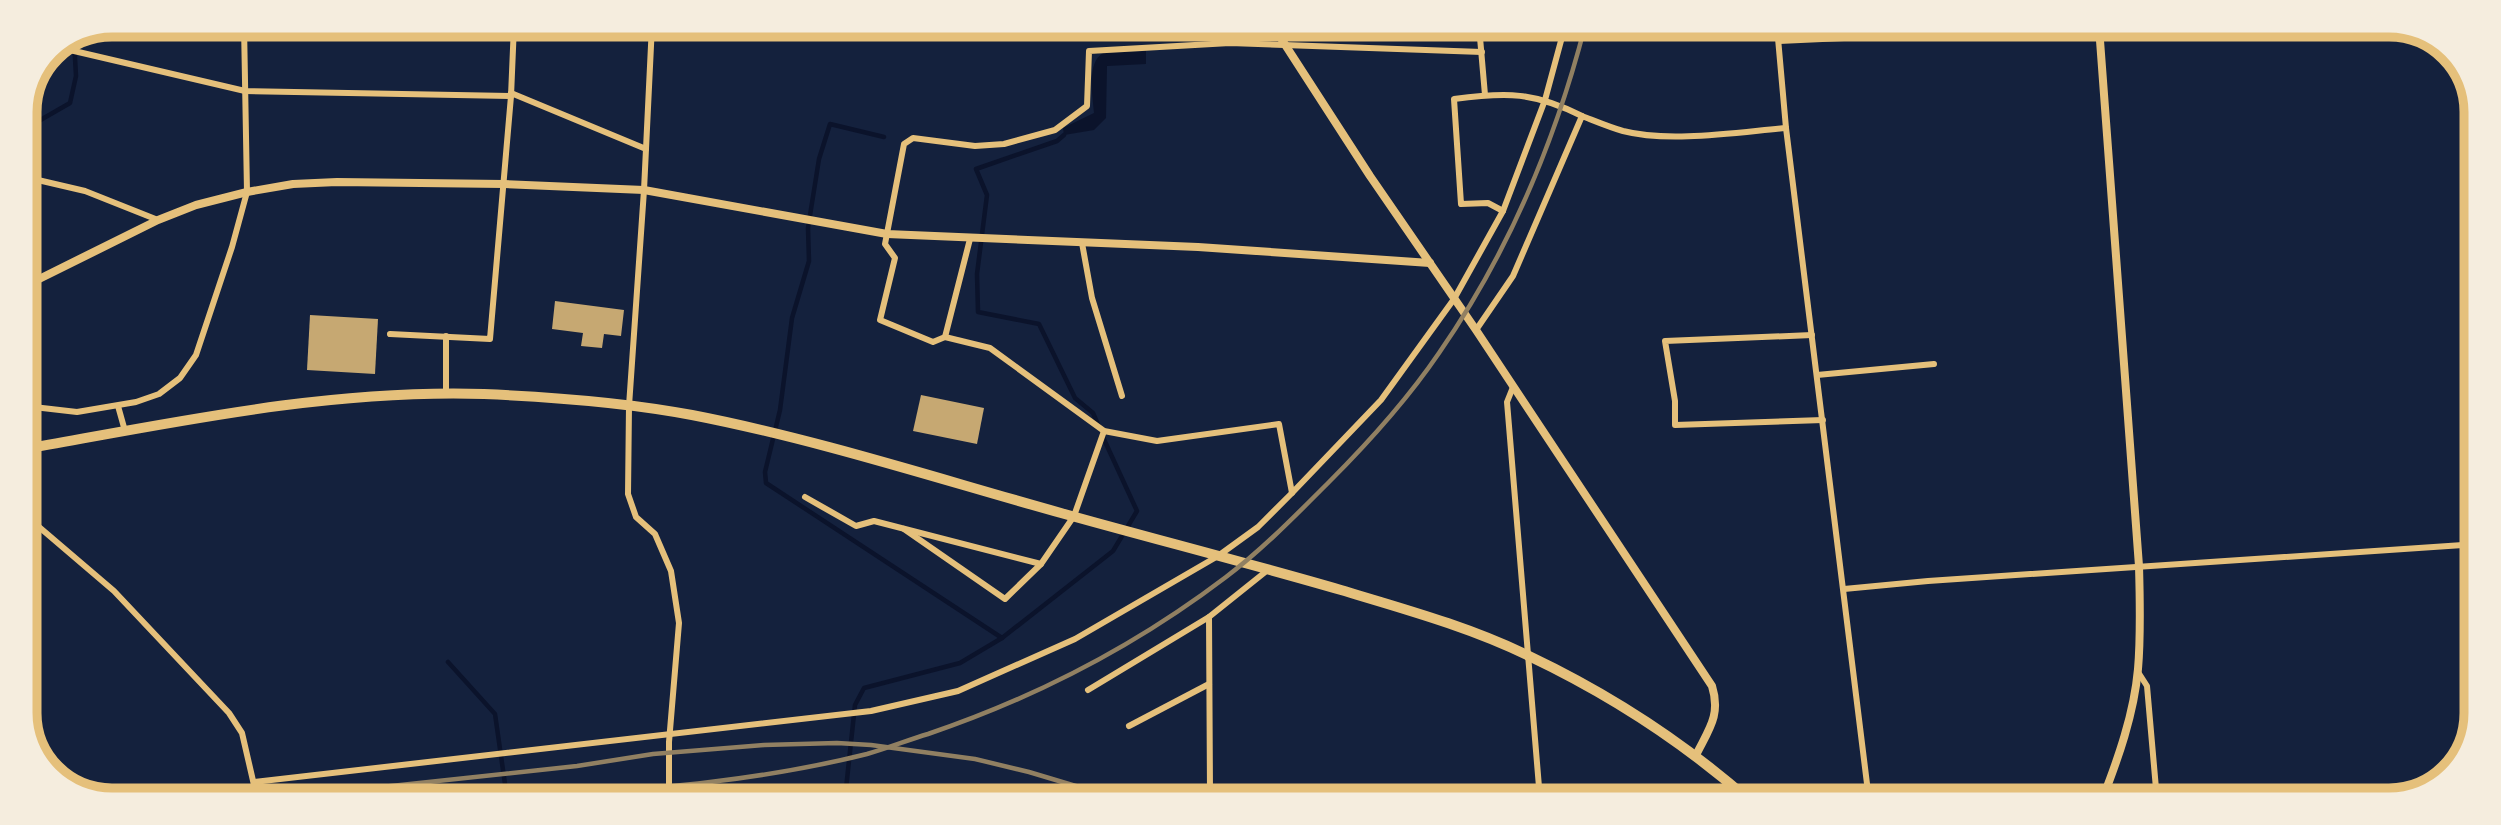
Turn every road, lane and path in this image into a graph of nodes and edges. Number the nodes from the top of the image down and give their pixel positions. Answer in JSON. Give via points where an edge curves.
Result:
{"nodes":[{"id":1,"x":244,"y":37,"type":"edge"},
{"id":2,"x":513,"y":37,"type":"edge"},
{"id":3,"x":651,"y":37,"type":"edge"},
{"id":4,"x":1280,"y":37,"type":"edge"},
{"id":5,"x":1480,"y":37,"type":"edge"},
{"id":6,"x":1562,"y":37,"type":"edge"},
{"id":7,"x":1778,"y":37,"type":"edge"},
{"id":8,"x":1865,"y":37,"type":"edge"},
{"id":9,"x":2100,"y":37,"type":"edge"},
{"id":10,"x":1779,"y":41,"type":"junction"},
{"id":11,"x":1285,"y":44,"type":"junction"},
{"id":12,"x":69,"y":50,"type":"edge"},
{"id":13,"x":1482,"y":52,"type":"junction"},
{"id":14,"x":245,"y":91,"type":"junction"},
{"id":15,"x":511,"y":95,"type":"junction"},
{"id":16,"x":1485,"y":95,"type":"junction"},
{"id":17,"x":1545,"y":100,"type":"junction"},
{"id":18,"x":1582,"y":116,"type":"junction"},
{"id":19,"x":1786,"y":128,"type":"junction"},
{"id":20,"x":646,"y":149,"type":"junction"},
{"id":21,"x":37,"y":180,"type":"edge"},
{"id":22,"x":504,"y":184,"type":"junction"},
{"id":23,"x":644,"y":190,"type":"junction"},
{"id":24,"x":247,"y":192,"type":"junction"},
{"id":25,"x":1503,"y":211,"type":"junction"},
{"id":26,"x":158,"y":220,"type":"junction"},
{"id":27,"x":887,"y":234,"type":"junction"},
{"id":28,"x":970,"y":239,"type":"junction"},
{"id":29,"x":1082,"y":243,"type":"junction"},
{"id":30,"x":1430,"y":263,"type":"junction"},
{"id":31,"x":37,"y":280,"type":"edge"},
{"id":32,"x":1454,"y":299,"type":"junction"},
{"id":33,"x":1476,"y":330,"type":"junction"},
{"id":34,"x":390,"y":334,"type":"dead end"},
{"id":35,"x":1812,"y":335,"type":"junction"},
{"id":36,"x":446,"y":336,"type":"junction"},
{"id":37,"x":944,"y":337,"type":"junction"},
{"id":38,"x":1934,"y":364,"type":"dead end"},
{"id":39,"x":1817,"y":375,"type":"junction"},
{"id":40,"x":1513,"y":387,"type":"junction"},
{"id":41,"x":446,"y":394,"type":"junction"},
{"id":42,"x":1122,"y":396,"type":"dead end"},
{"id":43,"x":118,"y":406,"type":"junction"},
{"id":44,"x":629,"y":406,"type":"junction"},
{"id":45,"x":37,"y":407,"type":"edge"},
{"id":46,"x":1823,"y":420,"type":"junction"},
{"id":47,"x":125,"y":431,"type":"junction"},
{"id":48,"x":1104,"y":431,"type":"junction"},
{"id":49,"x":37,"y":447,"type":"edge"},
{"id":50,"x":1292,"y":493,"type":"junction"},
{"id":51,"x":805,"y":496,"type":"dead end"},
{"id":52,"x":1074,"y":516,"type":"junction"},
{"id":53,"x":37,"y":525,"type":"edge"},
{"id":54,"x":904,"y":529,"type":"junction"},
{"id":55,"x":2464,"y":546,"type":"edge"},
{"id":56,"x":1219,"y":556,"type":"junction"},
{"id":57,"x":1041,"y":564,"type":"junction"},
{"id":58,"x":2139,"y":566,"type":"junction"},
{"id":59,"x":1269,"y":569,"type":"junction"},
{"id":60,"x":1844,"y":589,"type":"junction"},
{"id":61,"x":1209,"y":617,"type":"junction"},
{"id":62,"x":1527,"y":655,"type":"junction"},
{"id":63,"x":2138,"y":672,"type":"junction"},
{"id":64,"x":1209,"y":684,"type":"junction"},
{"id":65,"x":1088,"y":690,"type":"dead end"},
{"id":66,"x":1129,"y":726,"type":"dead end"},
{"id":67,"x":669,"y":734,"type":"junction"},
{"id":68,"x":1696,"y":755,"type":"junction"},
{"id":69,"x":254,"y":782,"type":"junction"},
{"id":70,"x":255,"y":788,"type":"edge"},
{"id":71,"x":668,"y":788,"type":"edge"},
{"id":72,"x":1210,"y":788,"type":"edge"},
{"id":73,"x":1539,"y":788,"type":"edge"},
{"id":74,"x":1735,"y":788,"type":"edge"},
{"id":75,"x":1869,"y":788,"type":"edge"},
{"id":76,"x":2106,"y":788,"type":"edge"},
{"id":77,"x":2156,"y":788,"type":"edge"}],
"edges":[{"from":1,"to":14,"type":"street"},
{"from":2,"to":15,"type":"street"},
{"from":3,"to":20,"type":"street"},
{"from":4,"to":11,"type":"street"},
{"from":5,"to":13,"type":"street"},
{"from":6,"to":17,"type":"street"},
{"from":7,"to":10,"type":"street"},
{"from":8,"to":10,"type":"street"},
{"from":9,"to":58,"type":"street"},
{"from":10,"to":19,"type":"street"},
{"from":11,"to":13,"type":"street"},
{"from":11,"to":27,"type":"street","via":[[1089,51],[1087,106],[1055,130],[1004,145],[913,138],[904,144]]},
{"from":11,"to":30,"type":"street"},
{"from":12,"to":14,"type":"street"},
{"from":13,"to":16,"type":"street"},
{"from":14,"to":15,"type":"street"},
{"from":14,"to":24,"type":"street"},
{"from":15,"to":20,"type":"street"},
{"from":15,"to":22,"type":"street"},
{"from":16,"to":17,"type":"street"},
{"from":16,"to":25,"type":"street","via":[[1454,99],[1461,204],[1489,203]]},
{"from":17,"to":18,"type":"street"},
{"from":17,"to":25,"type":"street"},
{"from":18,"to":19,"type":"street","via":[[1625,131],[1657,135]]},
{"from":18,"to":33,"type":"street","via":[[1513,276]]},
{"from":19,"to":35,"type":"street"},
{"from":20,"to":23,"type":"street"},
{"from":21,"to":26,"type":"street","via":[[85,191]]},
{"from":22,"to":23,"type":"street"},
{"from":22,"to":24,"type":"street","via":[[293,184]]},
{"from":22,"to":36,"type":"street","via":[[490,339]]},
{"from":23,"to":27,"type":"street"},
{"from":23,"to":44,"type":"street"},
{"from":24,"to":26,"type":"street"},
{"from":24,"to":43,"type":"street","via":[[196,355],[180,378],[159,394]]},
{"from":25,"to":32,"type":"street"},
{"from":26,"to":31,"type":"street"},
{"from":27,"to":28,"type":"street"},
{"from":27,"to":37,"type":"street","via":[[885,244],[895,258],[880,320],[933,342]]},
{"from":28,"to":29,"type":"street"},
{"from":28,"to":37,"type":"street"},
{"from":29,"to":30,"type":"street"},
{"from":29,"to":42,"type":"street","via":[[1091,298]]},
{"from":30,"to":32,"type":"street"},
{"from":32,"to":33,"type":"street"},
{"from":32,"to":50,"type":"street","via":[[1381,400]]},
{"from":33,"to":40,"type":"street"},
{"from":34,"to":36,"type":"street"},
{"from":35,"to":39,"type":"street"},
{"from":35,"to":46,"type":"street","via":[[1665,341],[1675,425]]},
{"from":36,"to":41,"type":"street"},
{"from":37,"to":48,"type":"street","via":[[990,348]]},
{"from":38,"to":39,"type":"street"},
{"from":39,"to":46,"type":"street"},
{"from":40,"to":62,"type":"street","via":[[1507,402]]},
{"from":40,"to":68,"type":"street","via":[[1712,686],[1716,715]]},
{"from":41,"to":44,"type":"main road"},
{"from":41,"to":47,"type":"main road","via":[[337,399]]},
{"from":43,"to":45,"type":"street","via":[[77,412]]},
{"from":43,"to":47,"type":"street"},
{"from":44,"to":52,"type":"main road","via":[[750,428]]},
{"from":44,"to":67,"type":"street","via":[[628,494],[636,517],[655,534],[671,571],[679,623]]},
{"from":46,"to":60,"type":"street"},
{"from":47,"to":49,"type":"main road"},
{"from":48,"to":50,"type":"street","via":[[1157,441],[1279,424]]},
{"from":48,"to":52,"type":"street"},
{"from":50,"to":56,"type":"street","via":[[1258,527]]},
{"from":51,"to":54,"type":"street","via":[[856,526],[874,521]]},
{"from":52,"to":56,"type":"main road"},
{"from":52,"to":57,"type":"street"},
{"from":53,"to":69,"type":"street","via":[[114,591],[229,713],[242,733]]},
{"from":54,"to":57,"type":"street"},
{"from":54,"to":57,"type":"street","via":[[1005,599]]},
{"from":55,"to":58,"type":"street"},
{"from":56,"to":59,"type":"main road"},
{"from":56,"to":67,"type":"street","via":[[1075,639],[958,691],[871,711]]},
{"from":58,"to":60,"type":"street"},
{"from":58,"to":63,"type":"street"},
{"from":59,"to":61,"type":"street"},
{"from":59,"to":62,"type":"main road","via":[[1439,620]]},
{"from":60,"to":75,"type":"street"},
{"from":61,"to":64,"type":"street"},
{"from":61,"to":65,"type":"street"},
{"from":62,"to":68,"type":"main road","via":[[1624,706]]},
{"from":62,"to":73,"type":"street"},
{"from":63,"to":76,"type":"street","via":[[2124,737]]},
{"from":63,"to":77,"type":"street","via":[[2147,686]]},
{"from":64,"to":66,"type":"street"},
{"from":64,"to":72,"type":"street"},
{"from":67,"to":69,"type":"street"},
{"from":67,"to":71,"type":"street"},
{"from":68,"to":74,"type":"main road"},
{"from":69,"to":70,"type":"street"}]}
